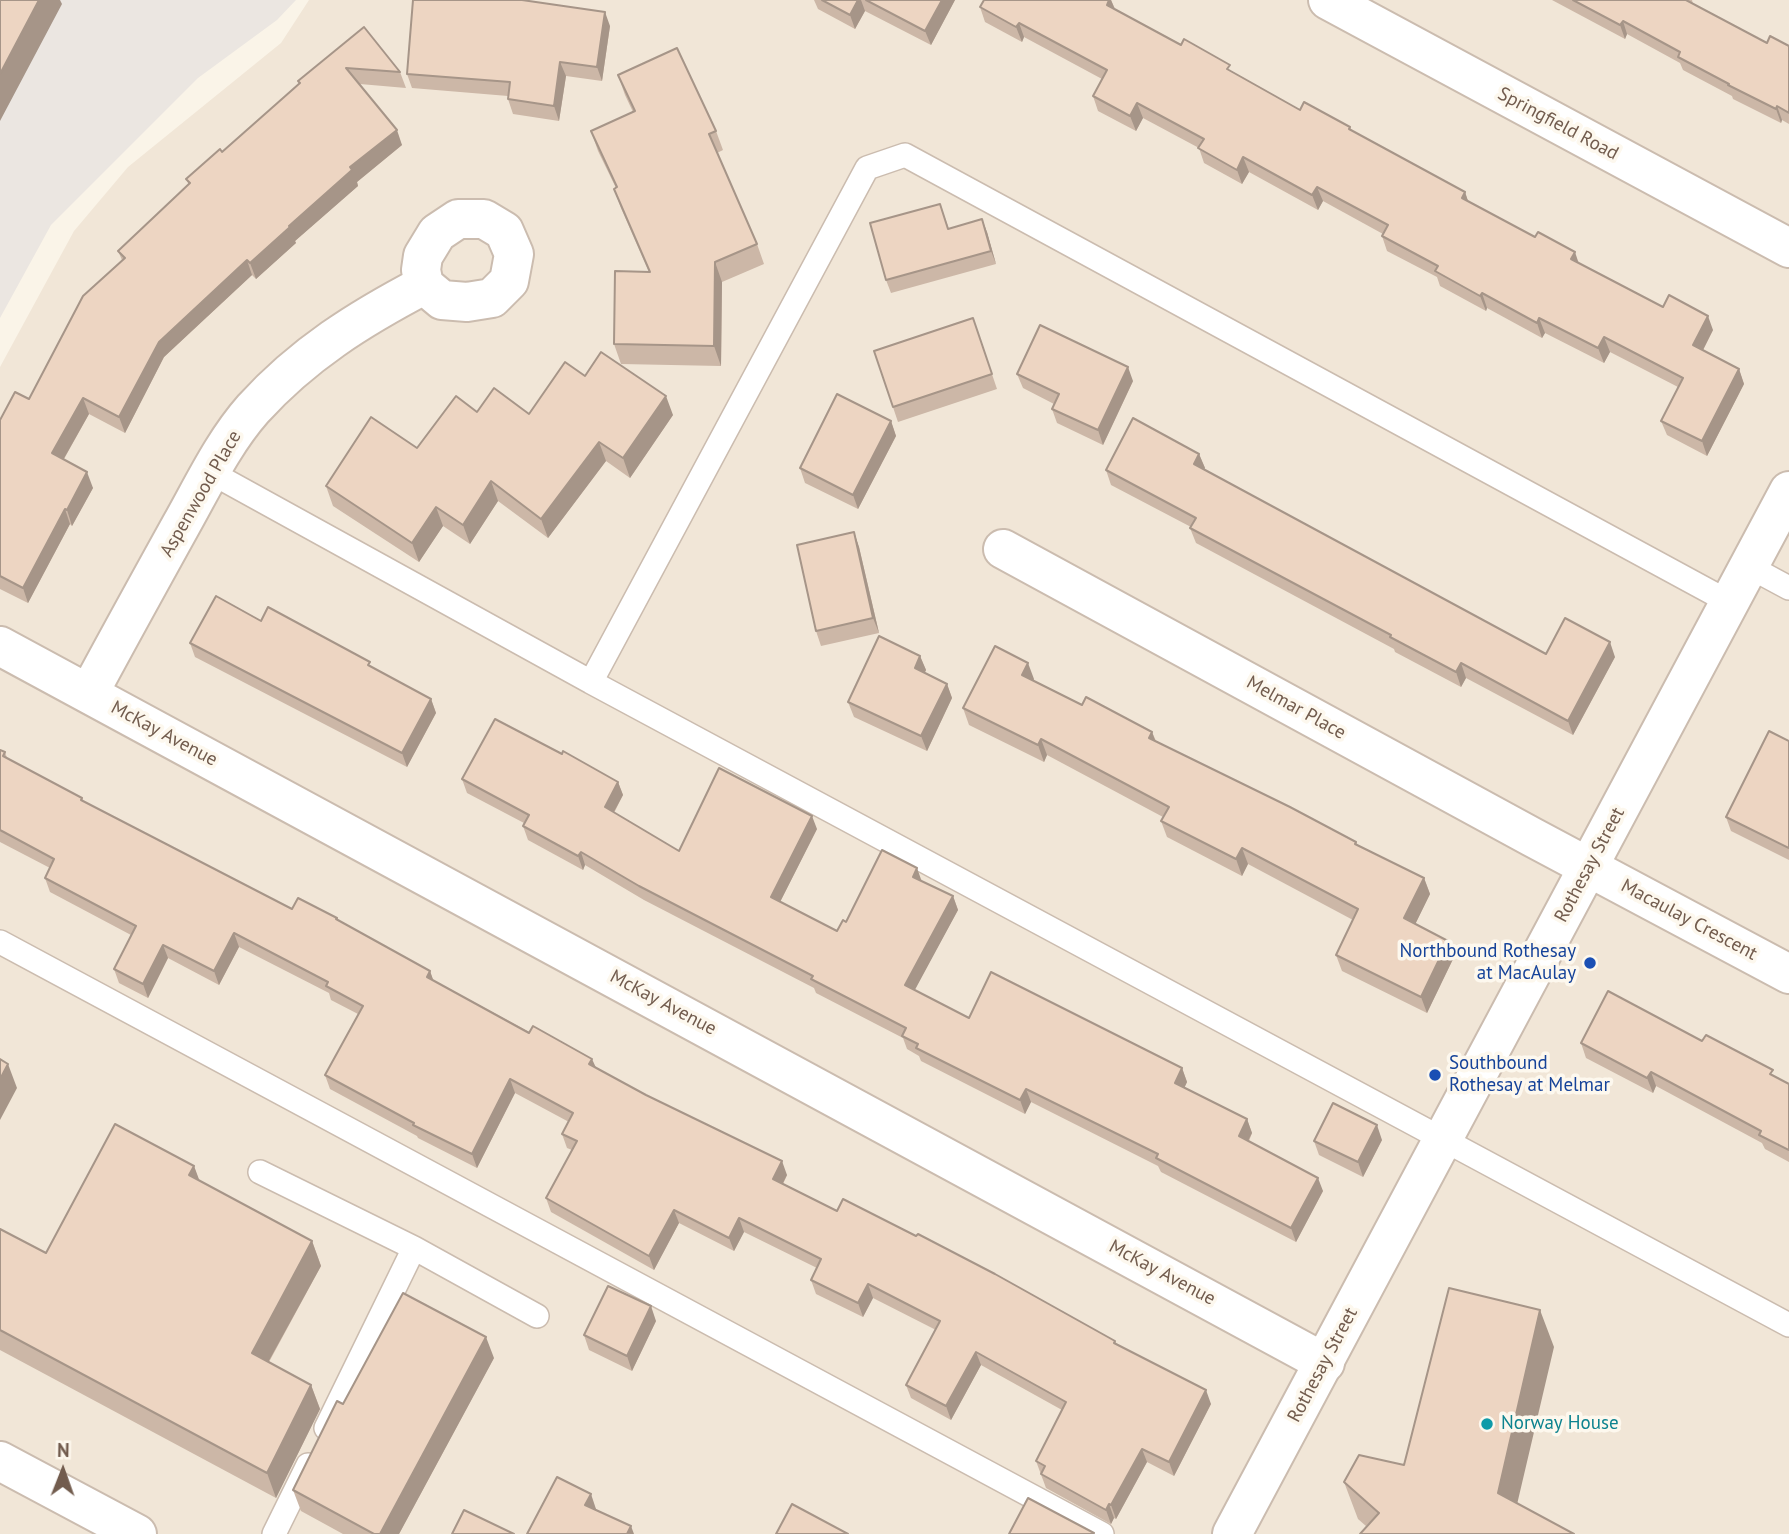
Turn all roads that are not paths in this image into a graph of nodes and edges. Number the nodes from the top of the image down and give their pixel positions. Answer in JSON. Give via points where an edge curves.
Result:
{"nodes":[{"id":1,"x":1328,"y":0,"type":"edge"},
{"id":2,"x":1789,"y":248,"type":"edge"},
{"id":3,"x":424,"y":285,"type":"dead end"},
{"id":4,"x":210,"y":472,"type":"junction"},
{"id":5,"x":1789,"y":491,"type":"edge"},
{"id":6,"x":1003,"y":549,"type":"dead end"},
{"id":7,"x":1748,"y":566,"type":"junction"},
{"id":8,"x":1789,"y":588,"type":"edge"},
{"id":9,"x":1729,"y":602,"type":"junction"},
{"id":10,"x":0,"y":646,"type":"edge"},
{"id":11,"x":591,"y":682,"type":"junction"},
{"id":12,"x":89,"y":693,"type":"junction"},
{"id":13,"x":1589,"y":866,"type":"junction"},
{"id":14,"x":0,"y":942,"type":"edge"},
{"id":15,"x":1789,"y":974,"type":"edge"},
{"id":16,"x":1441,"y":1140,"type":"junction"},
{"id":17,"x":260,"y":1171,"type":"dead end"},
{"id":18,"x":414,"y":1248,"type":"junction"},
{"id":19,"x":537,"y":1316,"type":"dead end"},
{"id":20,"x":1789,"y":1325,"type":"edge"},
{"id":21,"x":1325,"y":1363,"type":"junction"},
{"id":22,"x":0,"y":1461,"type":"edge"},
{"id":23,"x":137,"y":1534,"type":"edge"},
{"id":24,"x":274,"y":1534,"type":"edge"},
{"id":25,"x":1102,"y":1534,"type":"edge"},
{"id":26,"x":1231,"y":1534,"type":"edge"}],
"edges":[{"from":1,"to":2,"type":"street","name":"Springfield Road"},
{"from":3,"to":4,"type":"street","name":"Aspenwood Place","via":[[366,315],[307,357],[251,411]]},
{"from":4,"to":11,"type":"lane"},
{"from":4,"to":12,"type":"street","name":"Aspenwood Place"},
{"from":5,"to":7,"type":"street","name":"Rothesay Street"},
{"from":6,"to":13,"type":"street","name":"Melmar Place"},
{"from":7,"to":8,"type":"lane"},
{"from":7,"to":9,"type":"street","name":"Rothesay Street"},
{"from":9,"to":11,"type":"lane","via":[[905,155],[867,168]]},
{"from":9,"to":13,"type":"street","name":"Rothesay Street"},
{"from":10,"to":12,"type":"street","name":"McKay Avenue"},
{"from":11,"to":16,"type":"lane"},
{"from":12,"to":21,"type":"street","name":"McKay Avenue"},
{"from":13,"to":15,"type":"street","name":"Macaulay Crescent"},
{"from":13,"to":16,"type":"street","name":"Rothesay Street"},
{"from":14,"to":25,"type":"lane"},
{"from":16,"to":20,"type":"lane"},
{"from":16,"to":21,"type":"street","name":"Rothesay Street"},
{"from":17,"to":18,"type":"lane"},
{"from":18,"to":19,"type":"lane"},
{"from":18,"to":24,"type":"lane"},
{"from":21,"to":26,"type":"street","name":"Rothesay Street"},
{"from":22,"to":23,"type":"street"}]}
